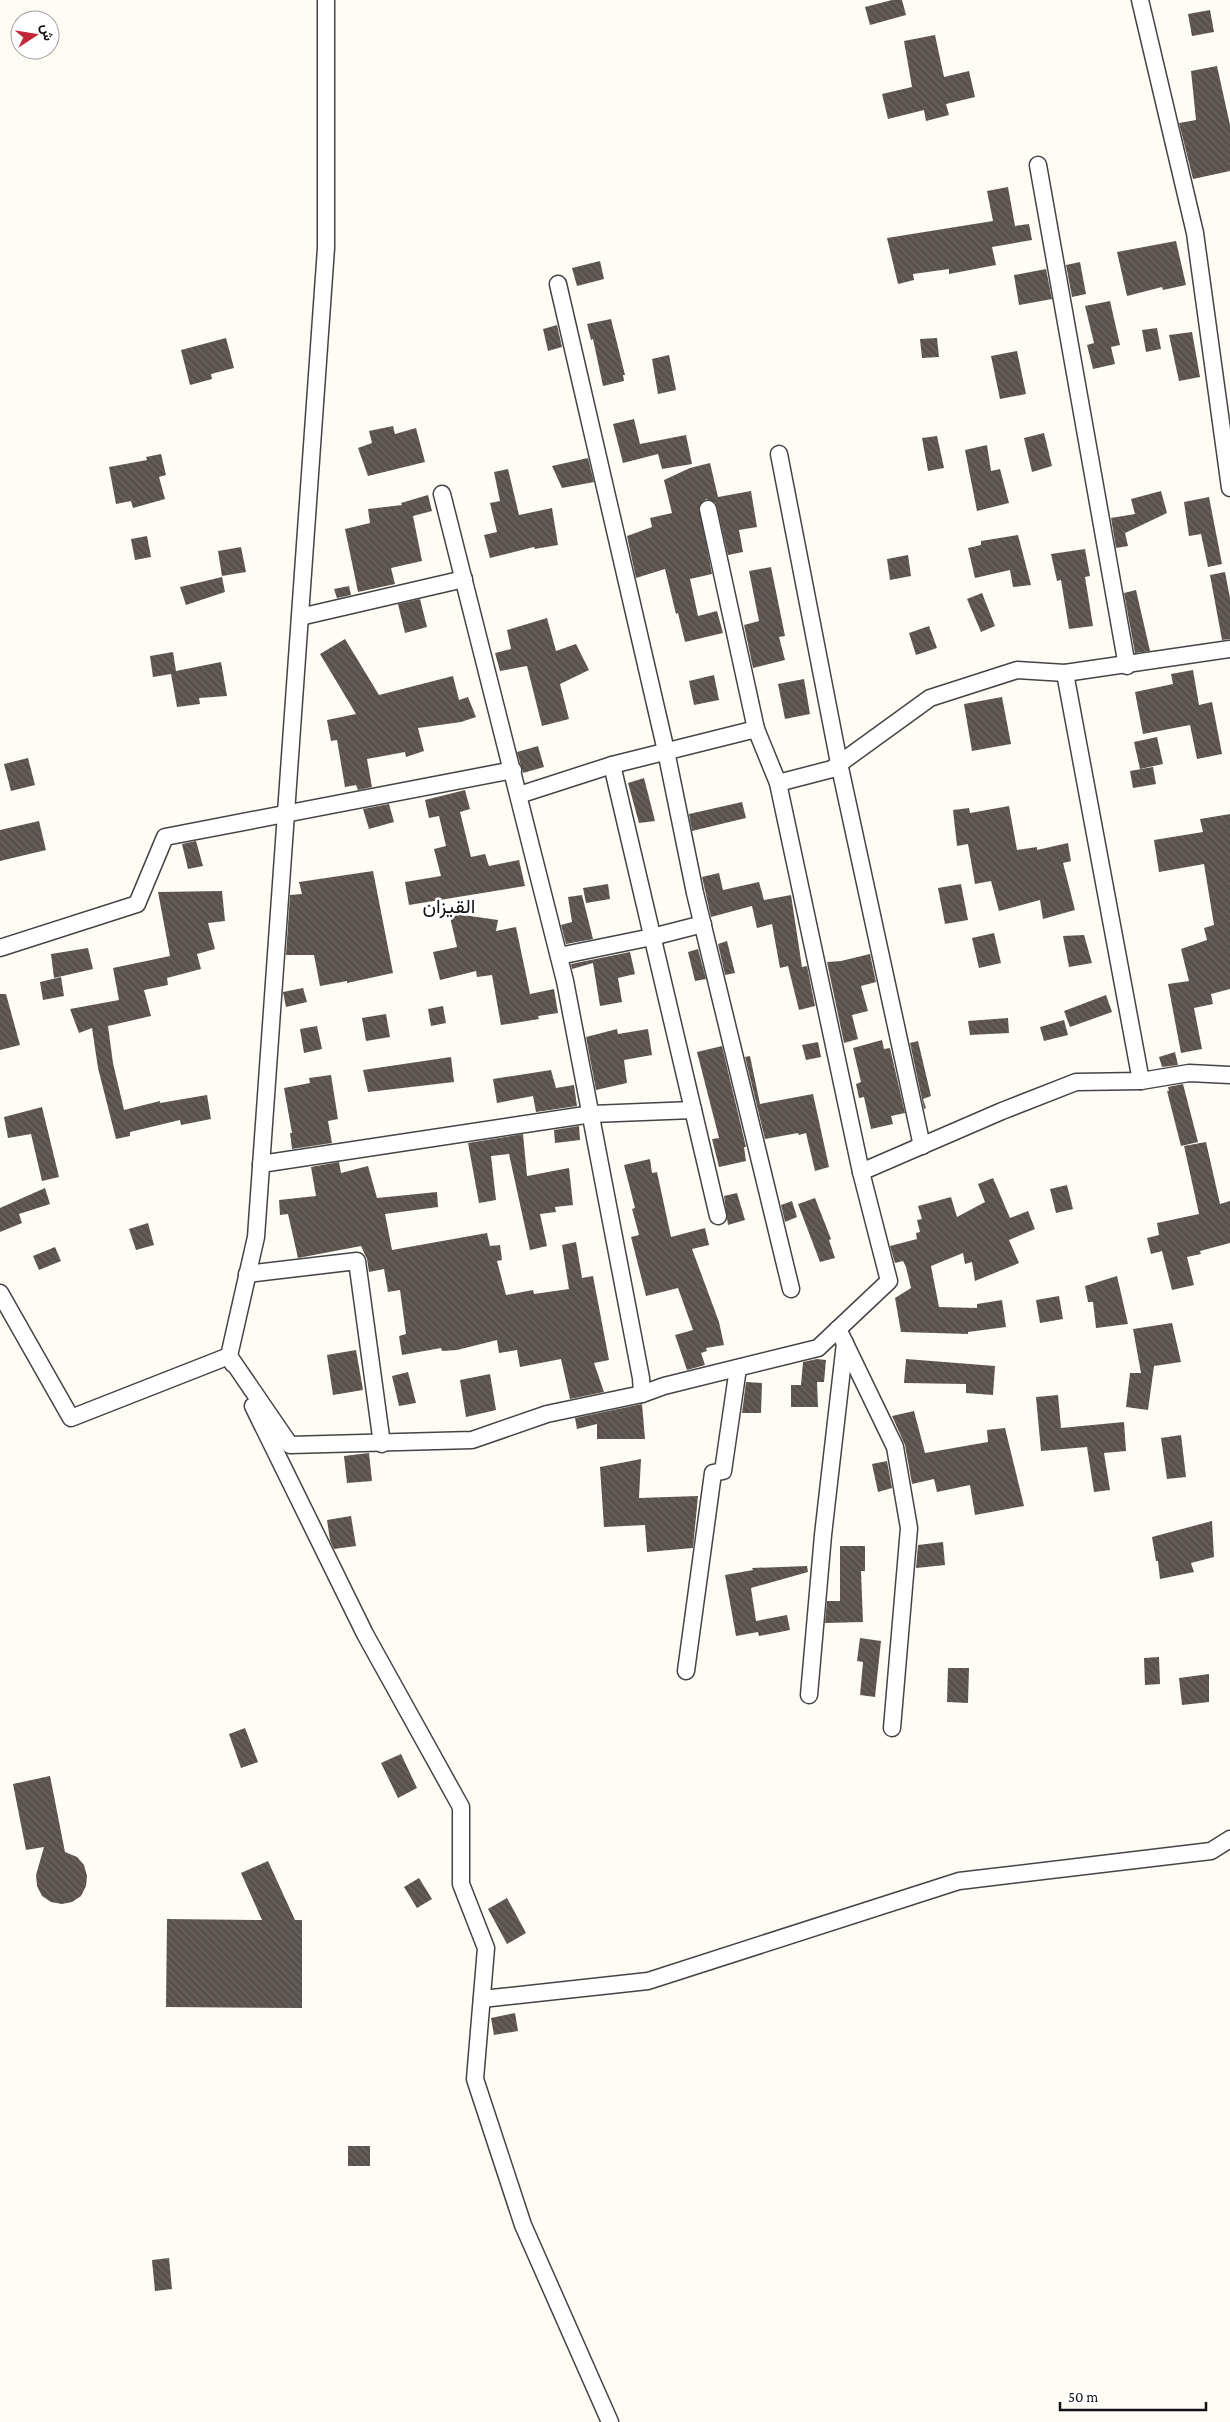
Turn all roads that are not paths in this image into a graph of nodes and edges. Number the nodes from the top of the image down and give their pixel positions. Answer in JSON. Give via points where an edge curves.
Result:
{"nodes":[{"id":1,"x":326,"y":0,"type":"edge"},
{"id":2,"x":1140,"y":0,"type":"edge"},
{"id":3,"x":1038,"y":165,"type":"dead end"},
{"id":4,"x":558,"y":284,"type":"dead end"},
{"id":5,"x":779,"y":454,"type":"dead end"},
{"id":6,"x":1230,"y":488,"type":"edge"},
{"id":7,"x":442,"y":494,"type":"dead end"},
{"id":8,"x":708,"y":509,"type":"dead end"},
{"id":9,"x":464,"y":579,"type":"junction"},
{"id":10,"x":300,"y":617,"type":"junction"},
{"id":11,"x":1230,"y":649,"type":"edge"},
{"id":12,"x":1127,"y":666,"type":"junction"},
{"id":13,"x":1065,"y":673,"type":"junction"},
{"id":14,"x":756,"y":729,"type":"junction"},
{"id":15,"x":666,"y":751,"type":"junction"},
{"id":16,"x":839,"y":763,"type":"junction"},
{"id":17,"x":612,"y":765,"type":"junction"},
{"id":18,"x":513,"y":770,"type":"junction"},
{"id":19,"x":778,"y":784,"type":"junction"},
{"id":20,"x":519,"y":794,"type":"junction"},
{"id":21,"x":286,"y":814,"type":"junction"},
{"id":22,"x":703,"y":924,"type":"junction"},
{"id":23,"x":652,"y":937,"type":"junction"},
{"id":24,"x":0,"y":948,"type":"edge"},
{"id":25,"x":559,"y":956,"type":"junction"},
{"id":26,"x":1230,"y":1075,"type":"edge"},
{"id":27,"x":1141,"y":1081,"type":"junction"},
{"id":28,"x":693,"y":1110,"type":"junction"},
{"id":29,"x":592,"y":1114,"type":"junction"},
{"id":30,"x":922,"y":1146,"type":"junction"},
{"id":31,"x":261,"y":1164,"type":"junction"},
{"id":32,"x":860,"y":1172,"type":"junction"},
{"id":33,"x":718,"y":1216,"type":"dead end"},
{"id":34,"x":247,"y":1274,"type":"junction"},
{"id":35,"x":791,"y":1289,"type":"dead end"},
{"id":36,"x":0,"y":1293,"type":"edge"},
{"id":37,"x":842,"y":1336,"type":"junction"},
{"id":38,"x":229,"y":1356,"type":"junction"},
{"id":39,"x":738,"y":1368,"type":"junction"},
{"id":40,"x":642,"y":1394,"type":"junction"},
{"id":41,"x":382,"y":1444,"type":"junction"},
{"id":42,"x":686,"y":1671,"type":"dead end"},
{"id":43,"x":809,"y":1695,"type":"dead end"},
{"id":44,"x":892,"y":1728,"type":"dead end"},
{"id":45,"x":1230,"y":1840,"type":"edge"},
{"id":46,"x":482,"y":1999,"type":"junction"},
{"id":47,"x":610,"y":2422,"type":"edge"}],
"edges":[{"from":1,"to":10,"type":"street","via":[[326,248]]},
{"from":2,"to":6,"type":"street","via":[[1195,233]]},
{"from":3,"to":12,"type":"street"},
{"from":4,"to":15,"type":"street"},
{"from":5,"to":16,"type":"street"},
{"from":7,"to":9,"type":"street"},
{"from":8,"to":14,"type":"street"},
{"from":9,"to":10,"type":"street"},
{"from":9,"to":18,"type":"street"},
{"from":10,"to":21,"type":"street"},
{"from":11,"to":12,"type":"street"},
{"from":12,"to":13,"type":"street"},
{"from":13,"to":16,"type":"street","via":[[1017,670],[930,698]]},
{"from":13,"to":27,"type":"street"},
{"from":14,"to":15,"type":"street"},
{"from":14,"to":19,"type":"street"},
{"from":15,"to":17,"type":"street"},
{"from":15,"to":22,"type":"street"},
{"from":16,"to":19,"type":"street","via":[[832,769]]},
{"from":16,"to":30,"type":"street"},
{"from":17,"to":20,"type":"street"},
{"from":17,"to":23,"type":"street"},
{"from":18,"to":20,"type":"street"},
{"from":18,"to":21,"type":"street"},
{"from":19,"to":32,"type":"street"},
{"from":20,"to":25,"type":"street"},
{"from":21,"to":24,"type":"street","via":[[165,837],[137,904]]},
{"from":21,"to":31,"type":"street"},
{"from":22,"to":23,"type":"street"},
{"from":22,"to":35,"type":"street"},
{"from":23,"to":25,"type":"street"},
{"from":23,"to":28,"type":"street"},
{"from":25,"to":29,"type":"street"},
{"from":26,"to":27,"type":"street","via":[[1189,1073]]},
{"from":27,"to":30,"type":"street","via":[[1076,1082]]},
{"from":28,"to":29,"type":"street"},
{"from":28,"to":33,"type":"street"},
{"from":29,"to":31,"type":"street"},
{"from":29,"to":40,"type":"street"},
{"from":30,"to":32,"type":"street"},
{"from":31,"to":34,"type":"street","via":[[256,1237]]},
{"from":32,"to":37,"type":"street","via":[[889,1282]]},
{"from":34,"to":38,"type":"street"},
{"from":34,"to":41,"type":"street","via":[[358,1261]]},
{"from":36,"to":38,"type":"street","via":[[70,1418]]},
{"from":37,"to":39,"type":"street","via":[[818,1348]]},
{"from":37,"to":43,"type":"street"},
{"from":37,"to":44,"type":"street","via":[[895,1447],[908,1528]]},
{"from":38,"to":41,"type":"street","via":[[290,1445]]},
{"from":38,"to":46,"type":"street","via":[[365,1634],[461,1807],[461,1884],[486,1948]]},
{"from":39,"to":40,"type":"street"},
{"from":39,"to":42,"type":"street","via":[[723,1471],[713,1473]]},
{"from":40,"to":41,"type":"street","via":[[547,1414],[472,1440]]},
{"from":45,"to":46,"type":"street","via":[[1211,1851],[959,1880],[648,1981]]},
{"from":46,"to":47,"type":"street","via":[[475,2079],[523,2225]]}]}
